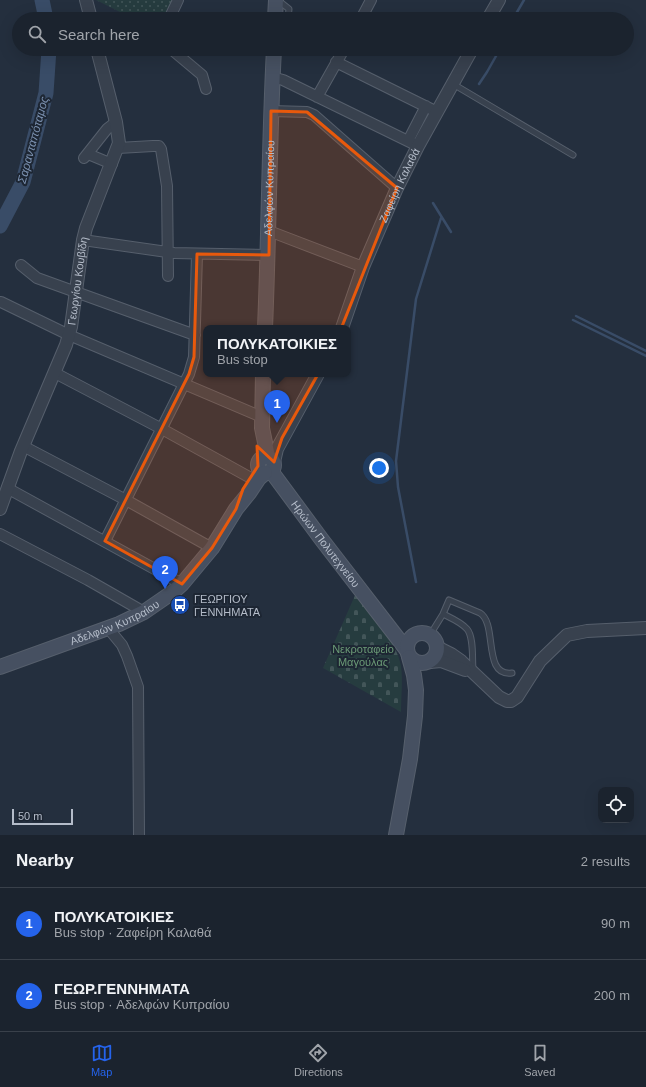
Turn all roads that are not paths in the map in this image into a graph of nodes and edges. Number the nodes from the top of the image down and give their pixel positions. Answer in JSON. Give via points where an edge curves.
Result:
{"nodes":[{"id":1,"x":86,"y":0,"type":"edge"},
{"id":2,"x":178,"y":0,"type":"edge"},
{"id":3,"x":277,"y":0,"type":"edge"},
{"id":4,"x":371,"y":0,"type":"edge"},
{"id":5,"x":499,"y":0,"type":"edge"},
{"id":6,"x":89,"y":12,"type":"edge"},
{"id":7,"x":172,"y":12,"type":"edge"},
{"id":8,"x":276,"y":12,"type":"edge"},
{"id":9,"x":289,"y":12,"type":"edge"},
{"id":10,"x":365,"y":12,"type":"edge"},
{"id":11,"x":492,"y":12,"type":"edge"},
{"id":12,"x":99,"y":56,"type":"edge"},
{"id":13,"x":179,"y":56,"type":"edge"},
{"id":14,"x":274,"y":56,"type":"edge"},
{"id":15,"x":340,"y":56,"type":"edge"},
{"id":16,"x":468,"y":56,"type":"edge"},
{"id":17,"x":336,"y":62,"type":"junction"},
{"id":18,"x":272,"y":77,"type":"junction"},
{"id":19,"x":452,"y":84,"type":"junction"},
{"id":20,"x":206,"y":89,"type":"dead end"},
{"id":21,"x":317,"y":97,"type":"junction"},
{"id":22,"x":431,"y":109,"type":"junction"},
{"id":23,"x":271,"y":111,"type":"junction"},
{"id":24,"x":116,"y":122,"type":"junction"},
{"id":25,"x":413,"y":144,"type":"junction"},
{"id":26,"x":118,"y":148,"type":"junction"},
{"id":27,"x":573,"y":155,"type":"dead end"},
{"id":28,"x":112,"y":164,"type":"junction"},
{"id":29,"x":398,"y":188,"type":"junction"},
{"id":30,"x":269,"y":231,"type":"junction"},
{"id":31,"x":83,"y":240,"type":"junction"},
{"id":32,"x":167,"y":252,"type":"junction"},
{"id":33,"x":197,"y":254,"type":"junction"},
{"id":34,"x":268,"y":255,"type":"junction"},
{"id":35,"x":21,"y":265,"type":"dead end"},
{"id":36,"x":363,"y":267,"type":"junction"},
{"id":37,"x":168,"y":276,"type":"dead end"},
{"id":38,"x":76,"y":293,"type":"junction"},
{"id":39,"x":1,"y":302,"type":"edge"},
{"id":40,"x":265,"y":325,"type":"edge"},
{"id":41,"x":343,"y":325,"type":"edge"},
{"id":42,"x":70,"y":335,"type":"junction"},
{"id":43,"x":195,"y":335,"type":"junction"},
{"id":44,"x":55,"y":373,"type":"junction"},
{"id":45,"x":264,"y":377,"type":"edge"},
{"id":46,"x":316,"y":377,"type":"edge"},
{"id":47,"x":185,"y":385,"type":"junction"},
{"id":48,"x":262,"y":423,"type":"junction"},
{"id":49,"x":162,"y":429,"type":"junction"},
{"id":50,"x":282,"y":438,"type":"junction"},
{"id":51,"x":23,"y":446,"type":"junction"},
{"id":52,"x":266,"y":465,"type":"junction"},
{"id":53,"x":249,"y":477,"type":"junction"},
{"id":54,"x":6,"y":488,"type":"junction"},
{"id":55,"x":126,"y":500,"type":"junction"},
{"id":56,"x":0,"y":509,"type":"edge"},
{"id":57,"x":236,"y":510,"type":"junction"},
{"id":58,"x":0,"y":534,"type":"edge"},
{"id":59,"x":105,"y":541,"type":"junction"},
{"id":60,"x":212,"y":548,"type":"junction"},
{"id":61,"x":182,"y":584,"type":"junction"},
{"id":62,"x":144,"y":612,"type":"junction"},
{"id":63,"x":443,"y":614,"type":"junction"},
{"id":64,"x":381,"y":616,"type":"junction"},
{"id":65,"x":108,"y":628,"type":"junction"},
{"id":66,"x":646,"y":628,"type":"edge"},
{"id":67,"x":414,"y":635,"type":"junction"},
{"id":68,"x":434,"y":641,"type":"junction"},
{"id":69,"x":408,"y":653,"type":"junction"},
{"id":70,"x":428,"y":662,"type":"junction"},
{"id":71,"x":0,"y":667,"type":"edge"},
{"id":72,"x":512,"y":673,"type":"dead end"},
{"id":73,"x":474,"y":674,"type":"junction"},
{"id":74,"x":416,"y":690,"type":"junction"},
{"id":75,"x":139,"y":835,"type":"edge"},
{"id":76,"x":396,"y":835,"type":"edge"}],
"edges":[{"from":1,"to":6,"type":"street"},
{"from":2,"to":7,"type":"street"},
{"from":3,"to":8,"type":"main road"},
{"from":3,"to":9,"type":"lane","via":[[289,9]]},
{"from":4,"to":10,"type":"street"},
{"from":5,"to":11,"type":"street"},
{"from":12,"to":24,"type":"street","name":"Γεωργίου Κουβίδη"},
{"from":13,"to":20,"type":"street","via":[[202,75]]},
{"from":14,"to":18,"type":"main road","name":"Αδελφών Κυπραίου"},
{"from":15,"to":17,"type":"street"},
{"from":16,"to":19,"type":"street","name":"Ζαφείρη Καλαθά"},
{"from":17,"to":21,"type":"street"},
{"from":17,"to":22,"type":"street"},
{"from":18,"to":21,"type":"street"},
{"from":18,"to":23,"type":"main road","name":"Αδελφών Κυπραίου"},
{"from":19,"to":22,"type":"street","name":"Ζαφείρη Καλαθά"},
{"from":19,"to":27,"type":"lane"},
{"from":21,"to":25,"type":"street"},
{"from":22,"to":25,"type":"street","name":"Ζαφείρη Καλαθά"},
{"from":23,"to":29,"type":"street","via":[[307,112],[314,115]]},
{"from":23,"to":30,"type":"main road","name":"Αδελφών Κυπραίου"},
{"from":24,"to":26,"type":"street","name":"Γεωργίου Κουβίδη"},
{"from":24,"to":28,"type":"street","via":[[107,129],[86,156]]},
{"from":25,"to":29,"type":"street","name":"Ζαφείρη Καλαθά"},
{"from":26,"to":28,"type":"street","name":"Γεωργίου Κουβίδη"},
{"from":26,"to":32,"type":"street","via":[[159,146],[161,149],[167,186]]},
{"from":28,"to":31,"type":"street","name":"Γεωργίου Κουβίδη"},
{"from":29,"to":36,"type":"street","name":"Ζαφείρη Καλαθά"},
{"from":30,"to":34,"type":"main road","name":"Αδελφών Κυπραίου"},
{"from":30,"to":36,"type":"street"},
{"from":31,"to":32,"type":"street"},
{"from":31,"to":38,"type":"street","name":"Γεωργίου Κουβίδη"},
{"from":32,"to":33,"type":"street"},
{"from":32,"to":37,"type":"street"},
{"from":33,"to":34,"type":"street"},
{"from":33,"to":43,"type":"street"},
{"from":34,"to":40,"type":"main road","name":"Αδελφών Κυπραίου"},
{"from":35,"to":38,"type":"street","via":[[37,278]]},
{"from":36,"to":41,"type":"street","name":"Ζαφείρη Καλαθά"},
{"from":38,"to":42,"type":"street","name":"Γεωργίου Κουβίδη"},
{"from":38,"to":43,"type":"street"},
{"from":39,"to":42,"type":"street"},
{"from":42,"to":44,"type":"street","name":"Γεωργίου Κουβίδη"},
{"from":42,"to":47,"type":"street"},
{"from":43,"to":47,"type":"street","via":[[194,357]]},
{"from":44,"to":49,"type":"street"},
{"from":44,"to":51,"type":"street","name":"Γεωργίου Κουβίδη"},
{"from":45,"to":48,"type":"main road"},
{"from":46,"to":50,"type":"street"},
{"from":47,"to":48,"type":"street"},
{"from":47,"to":49,"type":"street"},
{"from":48,"to":50,"type":"street"},
{"from":48,"to":52,"type":"main road"},
{"from":49,"to":53,"type":"street"},
{"from":49,"to":55,"type":"street"},
{"from":50,"to":52,"type":"street"},
{"from":51,"to":54,"type":"street","name":"Γεωργίου Κουβίδη"},
{"from":51,"to":55,"type":"street"},
{"from":52,"to":53,"type":"main road","name":"Αδελφών Κυπραίου"},
{"from":52,"to":57,"type":"main road","name":"Αδελφών Κυπραίου"},
{"from":52,"to":64,"type":"main road","name":"Ηρώων Πολυτεχνείου"},
{"from":53,"to":57,"type":"main road","name":"Αδελφών Κυπραίου"},
{"from":54,"to":56,"type":"street","name":"Γεωργίου Κουβίδη"},
{"from":54,"to":59,"type":"street"},
{"from":55,"to":59,"type":"street"},
{"from":55,"to":60,"type":"street"},
{"from":57,"to":60,"type":"main road","name":"Αδελφών Κυπραίου"},
{"from":58,"to":62,"type":"street"},
{"from":59,"to":61,"type":"street"},
{"from":60,"to":61,"type":"main road","name":"Αδελφών Κυπραίου"},
{"from":61,"to":62,"type":"main road","name":"Αδελφών Κυπραίου"},
{"from":62,"to":65,"type":"main road","name":"Αδελφών Κυπραίου"},
{"from":63,"to":68,"type":"lane"},
{"from":63,"to":72,"type":"lane","via":[[449,600],[484,615],[489,624],[494,661],[501,671]]},
{"from":63,"to":73,"type":"lane","via":[[468,630],[472,641]]},
{"from":64,"to":67,"type":"main road","name":"Ηρώων Πολυτεχνείου","via":[[395,630]]},
{"from":64,"to":69,"type":"main road","name":"Ηρώων Πολυτεχνείου"},
{"from":65,"to":71,"type":"main road","name":"Αδελφών Κυπραίου"},
{"from":65,"to":75,"type":"street","via":[[125,651],[138,687]]},
{"from":66,"to":73,"type":"street","via":[[587,631],[567,635],[540,661],[517,697],[511,701],[503,699]]},
{"from":67,"to":68,"type":"main road","via":[[422,633]]},
{"from":67,"to":69,"type":"main road","via":[[408,641]]},
{"from":68,"to":70,"type":"main road","via":[[437,652]]},
{"from":68,"to":73,"type":"street"},
{"from":69,"to":70,"type":"main road","via":[[412,660],[419,663]]},
{"from":69,"to":74,"type":"main road","name":"Ηρώων Πολυτεχνείου"},
{"from":70,"to":73,"type":"street","via":[[441,661]]},
{"from":70,"to":74,"type":"main road","name":"Ηρώων Πολυτεχνείου"},
{"from":74,"to":76,"type":"main road","name":"Ηρώων Πολυτεχνείου","via":[[410,759]]}]}
